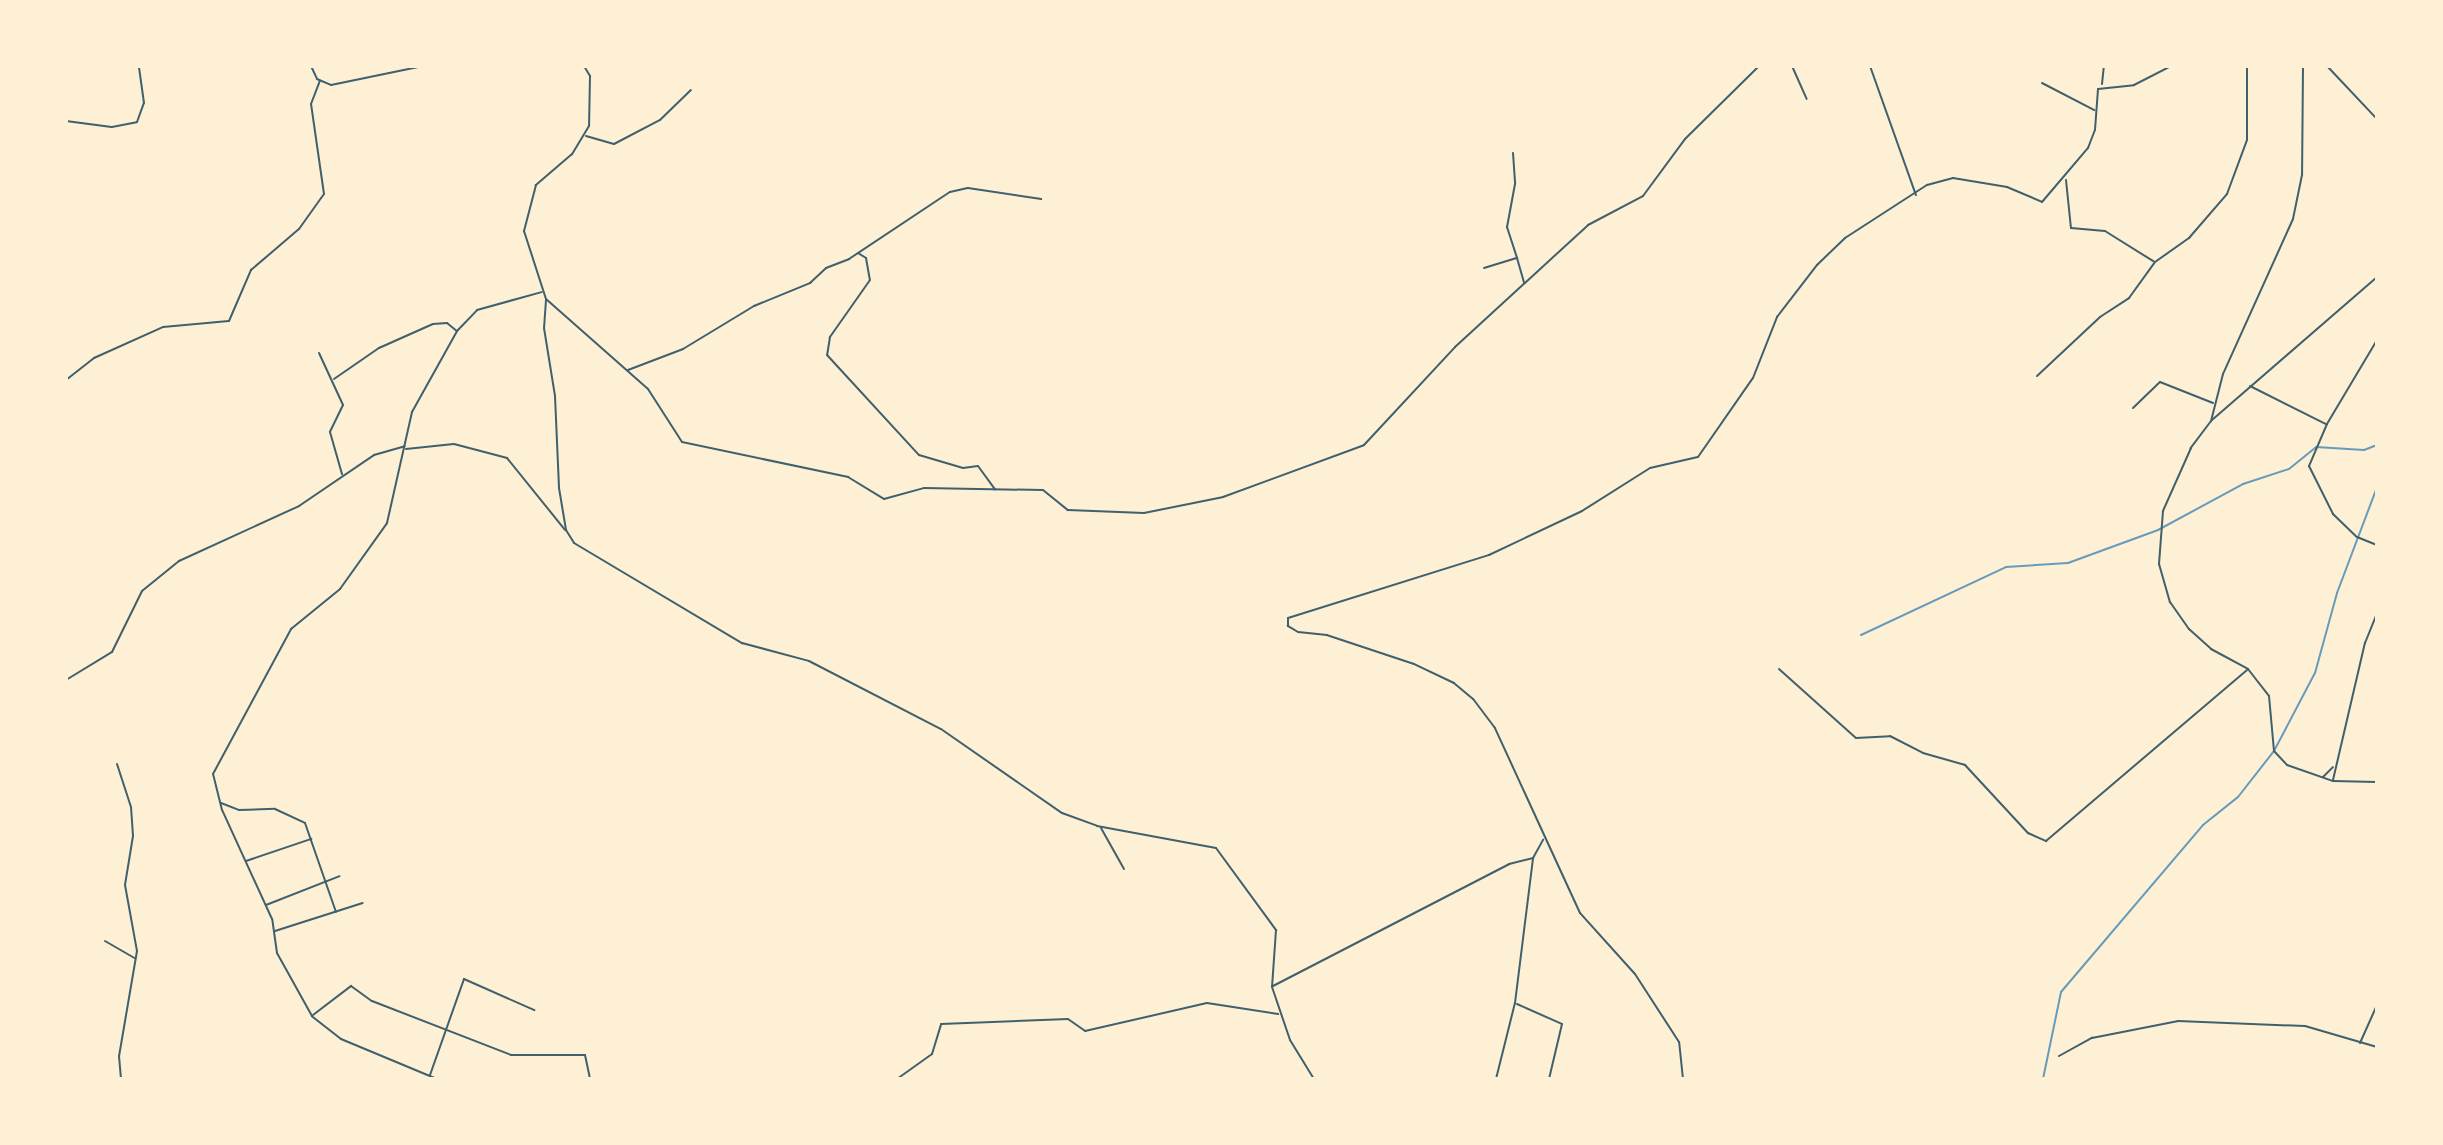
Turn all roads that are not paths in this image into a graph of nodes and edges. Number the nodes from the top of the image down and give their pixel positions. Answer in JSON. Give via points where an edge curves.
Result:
{"nodes":[{"id":1,"x":139,"y":66,"type":"edge"},
{"id":2,"x":311,"y":66,"type":"edge"},
{"id":3,"x":423,"y":66,"type":"edge"},
{"id":4,"x":584,"y":66,"type":"edge"},
{"id":5,"x":1759,"y":66,"type":"edge"},
{"id":6,"x":1792,"y":66,"type":"edge"},
{"id":7,"x":1870,"y":66,"type":"edge"},
{"id":8,"x":2104,"y":66,"type":"edge"},
{"id":9,"x":2171,"y":66,"type":"edge"},
{"id":10,"x":2247,"y":66,"type":"edge"},
{"id":11,"x":2303,"y":66,"type":"edge"},
{"id":12,"x":2327,"y":66,"type":"edge"},
{"id":13,"x":320,"y":81,"type":"junction"},
{"id":14,"x":2042,"y":83,"type":"dead end"},
{"id":15,"x":2102,"y":86,"type":"junction"},
{"id":16,"x":691,"y":90,"type":"dead end"},
{"id":17,"x":1807,"y":99,"type":"dead end"},
{"id":18,"x":2096,"y":110,"type":"junction"},
{"id":19,"x":2377,"y":119,"type":"edge"},
{"id":20,"x":66,"y":121,"type":"edge"},
{"id":21,"x":585,"y":135,"type":"junction"},
{"id":22,"x":1513,"y":153,"type":"dead end"},
{"id":23,"x":2066,"y":178,"type":"junction"},
{"id":24,"x":1916,"y":195,"type":"junction"},
{"id":25,"x":1041,"y":199,"type":"dead end"},
{"id":26,"x":857,"y":253,"type":"junction"},
{"id":27,"x":1517,"y":258,"type":"junction"},
{"id":28,"x":2155,"y":262,"type":"junction"},
{"id":29,"x":1484,"y":268,"type":"dead end"},
{"id":30,"x":2377,"y":277,"type":"edge"},
{"id":31,"x":1525,"y":284,"type":"junction"},
{"id":32,"x":543,"y":292,"type":"junction"},
{"id":33,"x":546,"y":299,"type":"junction"},
{"id":34,"x":457,"y":331,"type":"junction"},
{"id":35,"x":2377,"y":340,"type":"edge"},
{"id":36,"x":319,"y":353,"type":"dead end"},
{"id":37,"x":626,"y":370,"type":"junction"},
{"id":38,"x":2037,"y":376,"type":"dead end"},
{"id":39,"x":334,"y":379,"type":"junction"},
{"id":40,"x":66,"y":380,"type":"edge"},
{"id":41,"x":2249,"y":385,"type":"junction"},
{"id":42,"x":2215,"y":404,"type":"junction"},
{"id":43,"x":2133,"y":408,"type":"dead end"},
{"id":44,"x":2211,"y":421,"type":"junction"},
{"id":45,"x":2327,"y":424,"type":"junction"},
{"id":46,"x":406,"y":448,"type":"junction"},
{"id":47,"x":341,"y":475,"type":"junction"},
{"id":48,"x":995,"y":490,"type":"junction"},
{"id":49,"x":566,"y":530,"type":"junction"},
{"id":50,"x":2377,"y":545,"type":"edge"},
{"id":51,"x":2377,"y":613,"type":"edge"},
{"id":52,"x":1779,"y":669,"type":"dead end"},
{"id":53,"x":2248,"y":669,"type":"junction"},
{"id":54,"x":66,"y":680,"type":"edge"},
{"id":55,"x":117,"y":764,"type":"dead end"},
{"id":56,"x":2334,"y":766,"type":"junction"},
{"id":57,"x":2322,"y":778,"type":"junction"},
{"id":58,"x":2333,"y":781,"type":"junction"},
{"id":59,"x":2377,"y":782,"type":"edge"},
{"id":60,"x":220,"y":803,"type":"junction"},
{"id":61,"x":1100,"y":827,"type":"junction"},
{"id":62,"x":312,"y":838,"type":"junction"},
{"id":63,"x":1544,"y":839,"type":"junction"},
{"id":64,"x":1533,"y":858,"type":"junction"},
{"id":65,"x":244,"y":862,"type":"junction"},
{"id":66,"x":1124,"y":869,"type":"dead end"},
{"id":67,"x":340,"y":876,"type":"dead end"},
{"id":68,"x":326,"y":880,"type":"junction"},
{"id":69,"x":363,"y":903,"type":"dead end"},
{"id":70,"x":265,"y":906,"type":"junction"},
{"id":71,"x":336,"y":912,"type":"junction"},
{"id":72,"x":274,"y":931,"type":"junction"},
{"id":73,"x":105,"y":941,"type":"dead end"},
{"id":74,"x":136,"y":958,"type":"junction"},
{"id":75,"x":1272,"y":987,"type":"junction"},
{"id":76,"x":1515,"y":1003,"type":"junction"},
{"id":77,"x":2377,"y":1005,"type":"edge"},
{"id":78,"x":534,"y":1010,"type":"dead end"},
{"id":79,"x":1279,"y":1014,"type":"junction"},
{"id":80,"x":312,"y":1016,"type":"junction"},
{"id":81,"x":448,"y":1028,"type":"junction"},
{"id":82,"x":2359,"y":1044,"type":"junction"},
{"id":83,"x":2377,"y":1047,"type":"edge"},
{"id":84,"x":2059,"y":1056,"type":"dead end"},
{"id":85,"x":430,"y":1075,"type":"junction"},
{"id":86,"x":121,"y":1079,"type":"edge"},
{"id":87,"x":437,"y":1079,"type":"edge"},
{"id":88,"x":590,"y":1079,"type":"edge"},
{"id":89,"x":897,"y":1079,"type":"edge"},
{"id":90,"x":1314,"y":1079,"type":"edge"},
{"id":91,"x":1496,"y":1079,"type":"edge"},
{"id":92,"x":1549,"y":1079,"type":"edge"},
{"id":93,"x":1683,"y":1079,"type":"edge"}],
"edges":[{"from":1,"to":20,"type":"street","via":[[144,103],[137,122],[112,127]]},
{"from":2,"to":13,"type":"street"},
{"from":3,"to":13,"type":"street","via":[[352,84]]},
{"from":4,"to":21,"type":"street","via":[[591,99]]},
{"from":5,"to":31,"type":"street","via":[[1685,139],[1643,196],[1588,225]]},
{"from":6,"to":17,"type":"street"},
{"from":7,"to":24,"type":"street"},
{"from":8,"to":15,"type":"street"},
{"from":9,"to":15,"type":"street","via":[[2134,85]]},
{"from":10,"to":28,"type":"street","via":[[2251,115],[2234,178],[2214,212]]},
{"from":11,"to":42,"type":"street","via":[[2302,175],[2293,219],[2223,374]]},
{"from":12,"to":19,"type":"street"},
{"from":13,"to":40,"type":"street","via":[[311,104],[324,194],[299,229],[251,270],[229,321],[163,327],[94,358]]},
{"from":14,"to":18,"type":"street"},
{"from":15,"to":18,"type":"street","via":[[2096,93]]},
{"from":16,"to":21,"type":"street","via":[[660,120],[614,144]]},
{"from":18,"to":23,"type":"street","via":[[2092,139]]},
{"from":21,"to":32,"type":"street","via":[[572,154],[536,185],[526,208],[524,231]]},
{"from":22,"to":27,"type":"street","via":[[1515,184],[1507,227]]},
{"from":23,"to":24,"type":"street","via":[[2039,203],[2007,187],[1953,178],[1927,185]]},
{"from":23,"to":28,"type":"street","via":[[2071,228],[2105,231]]},
{"from":24,"to":63,"type":"street","via":[[1845,238],[1800,285],[1777,317],[1753,378],[1698,457],[1650,468],[1513,545],[1379,593],[1288,618],[1288,626],[1298,632],[1382,652],[1464,689],[1495,728]]},
{"from":25,"to":26,"type":"street","via":[[968,188],[950,192]]},
{"from":26,"to":37,"type":"street","via":[[683,349]]},
{"from":26,"to":48,"type":"street","via":[[866,258],[870,280],[830,337],[827,355],[919,455],[957,467],[978,466]]},
{"from":27,"to":29,"type":"street"},
{"from":27,"to":31,"type":"street"},
{"from":28,"to":38,"type":"street","via":[[2129,298],[2093,323]]},
{"from":30,"to":41,"type":"street"},
{"from":31,"to":48,"type":"street","via":[[1349,454],[1161,512],[1068,510],[1043,490]]},
{"from":32,"to":33,"type":"street"},
{"from":32,"to":34,"type":"street","via":[[477,310]]},
{"from":33,"to":37,"type":"street"},
{"from":33,"to":49,"type":"street","via":[[544,328]]},
{"from":34,"to":39,"type":"street","via":[[447,323],[433,324],[379,348]]},
{"from":34,"to":46,"type":"street","via":[[412,412]]},
{"from":35,"to":45,"type":"street"},
{"from":36,"to":39,"type":"street"},
{"from":37,"to":48,"type":"street","via":[[648,389],[690,447],[840,475],[884,499],[924,488]]},
{"from":39,"to":47,"type":"street","via":[[343,405],[332,422],[330,439],[342,464]]},
{"from":41,"to":44,"type":"street"},
{"from":41,"to":45,"type":"street"},
{"from":42,"to":43,"type":"street","via":[[2160,382]]},
{"from":42,"to":44,"type":"street"},
{"from":44,"to":53,"type":"street","via":[[2191,448],[2163,511],[2159,564],[2170,602],[2189,629],[2211,649]]},
{"from":45,"to":50,"type":"street","via":[[2309,466],[2311,478],[2342,524]]},
{"from":46,"to":47,"type":"street","via":[[374,455]]},
{"from":46,"to":49,"type":"street","via":[[454,444],[507,458]]},
{"from":46,"to":60,"type":"street","via":[[387,523],[340,589],[291,629],[222,752],[213,774]]},
{"from":47,"to":54,"type":"street","via":[[299,506],[179,561],[142,591],[112,652]]},
{"from":49,"to":61,"type":"street","via":[[581,548],[632,575],[681,611],[742,643],[809,661],[915,715],[1052,808]]},
{"from":51,"to":56,"type":"street"},
{"from":52,"to":53,"type":"street","via":[[1856,738],[1890,736],[1965,765],[2028,833],[2046,841]]},
{"from":53,"to":57,"type":"street","via":[[2272,705],[2274,751],[2296,771]]},
{"from":55,"to":74,"type":"street","via":[[132,818],[125,885]]},
{"from":56,"to":57,"type":"street"},
{"from":56,"to":58,"type":"street"},
{"from":57,"to":58,"type":"street"},
{"from":58,"to":59,"type":"street"},
{"from":60,"to":62,"type":"street","via":[[239,810],[275,809],[305,823]]},
{"from":60,"to":65,"type":"street"},
{"from":61,"to":66,"type":"street"},
{"from":61,"to":75,"type":"street","via":[[1208,843],[1222,853],[1239,886],[1276,930]]},
{"from":62,"to":65,"type":"street"},
{"from":62,"to":68,"type":"street"},
{"from":63,"to":64,"type":"street"},
{"from":63,"to":93,"type":"street","via":[[1580,913],[1603,945],[1635,974],[1679,1042]]},
{"from":64,"to":75,"type":"street","via":[[1509,864]]},
{"from":64,"to":76,"type":"street"},
{"from":65,"to":70,"type":"street"},
{"from":67,"to":68,"type":"street"},
{"from":68,"to":70,"type":"street"},
{"from":68,"to":71,"type":"street"},
{"from":69,"to":71,"type":"street"},
{"from":70,"to":72,"type":"street"},
{"from":71,"to":72,"type":"street"},
{"from":72,"to":80,"type":"street","via":[[277,953]]},
{"from":73,"to":74,"type":"street"},
{"from":74,"to":86,"type":"street","via":[[119,1056]]},
{"from":75,"to":79,"type":"street"},
{"from":76,"to":91,"type":"street"},
{"from":76,"to":92,"type":"street","via":[[1562,1024]]},
{"from":77,"to":82,"type":"street"},
{"from":78,"to":81,"type":"street","via":[[464,979]]},
{"from":79,"to":89,"type":"street","via":[[1207,1003],[1085,1031],[1068,1019],[941,1024],[935,1050]]},
{"from":79,"to":90,"type":"street"},
{"from":80,"to":81,"type":"street","via":[[351,986],[372,1001]]},
{"from":80,"to":85,"type":"street","via":[[341,1039]]},
{"from":81,"to":85,"type":"street"},
{"from":81,"to":88,"type":"street","via":[[511,1055],[585,1055]]},
{"from":82,"to":83,"type":"street"},
{"from":82,"to":84,"type":"street","via":[[2333,1031],[2305,1026],[2178,1021],[2092,1038]]},
{"from":85,"to":87,"type":"street"}]}
